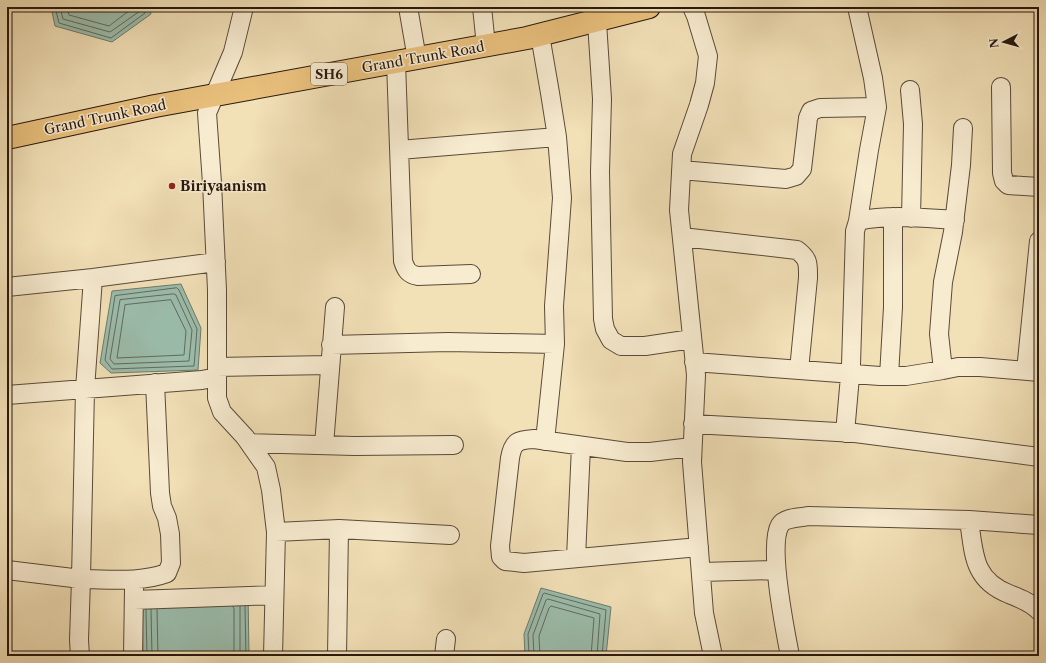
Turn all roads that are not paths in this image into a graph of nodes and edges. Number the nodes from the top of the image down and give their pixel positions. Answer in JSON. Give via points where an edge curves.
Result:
{"nodes":[{"id":1,"x":244,"y":7,"type":"edge"},
{"id":2,"x":408,"y":7,"type":"edge"},
{"id":3,"x":482,"y":7,"type":"edge"},
{"id":4,"x":649,"y":7,"type":"edge"},
{"id":5,"x":692,"y":7,"type":"edge"},
{"id":6,"x":857,"y":7,"type":"edge"},
{"id":7,"x":596,"y":14,"type":"edge"},
{"id":8,"x":540,"y":35,"type":"junction"},
{"id":9,"x":486,"y":46,"type":"junction"},
{"id":10,"x":407,"y":60,"type":"junction"},
{"id":11,"x":1001,"y":87,"type":"dead end"},
{"id":12,"x":910,"y":90,"type":"dead end"},
{"id":13,"x":215,"y":95,"type":"junction"},
{"id":14,"x":877,"y":107,"type":"junction"},
{"id":15,"x":963,"y":128,"type":"dead end"},
{"id":16,"x":557,"y":137,"type":"junction"},
{"id":17,"x":7,"y":138,"type":"edge"},
{"id":18,"x":399,"y":150,"type":"junction"},
{"id":19,"x":681,"y":170,"type":"junction"},
{"id":20,"x":1039,"y":187,"type":"edge"},
{"id":21,"x":892,"y":217,"type":"junction"},
{"id":22,"x":911,"y":218,"type":"junction"},
{"id":23,"x":954,"y":220,"type":"junction"},
{"id":24,"x":858,"y":221,"type":"junction"},
{"id":25,"x":682,"y":237,"type":"junction"},
{"id":26,"x":1039,"y":241,"type":"edge"},
{"id":27,"x":216,"y":262,"type":"junction"},
{"id":28,"x":471,"y":274,"type":"dead end"},
{"id":29,"x":92,"y":278,"type":"junction"},
{"id":30,"x":7,"y":287,"type":"edge"},
{"id":31,"x":335,"y":307,"type":"dead end"},
{"id":32,"x":692,"y":339,"type":"junction"},
{"id":33,"x":331,"y":344,"type":"junction"},
{"id":34,"x":555,"y":344,"type":"junction"},
{"id":35,"x":694,"y":362,"type":"junction"},
{"id":36,"x":330,"y":365,"type":"junction"},
{"id":37,"x":799,"y":370,"type":"junction"},
{"id":38,"x":943,"y":370,"type":"junction"},
{"id":39,"x":217,"y":372,"type":"junction"},
{"id":40,"x":1032,"y":372,"type":"edge"},
{"id":41,"x":851,"y":374,"type":"junction"},
{"id":42,"x":889,"y":376,"type":"junction"},
{"id":43,"x":154,"y":383,"type":"junction"},
{"id":44,"x":85,"y":389,"type":"junction"},
{"id":45,"x":7,"y":395,"type":"edge"},
{"id":46,"x":694,"y":424,"type":"junction"},
{"id":47,"x":844,"y":433,"type":"junction"},
{"id":48,"x":545,"y":441,"type":"junction"},
{"id":49,"x":249,"y":443,"type":"junction"},
{"id":50,"x":324,"y":445,"type":"junction"},
{"id":51,"x":454,"y":445,"type":"dead end"},
{"id":52,"x":580,"y":446,"type":"junction"},
{"id":53,"x":692,"y":447,"type":"junction"},
{"id":54,"x":1039,"y":456,"type":"edge"},
{"id":55,"x":969,"y":520,"type":"junction"},
{"id":56,"x":1039,"y":525,"type":"edge"},
{"id":57,"x":340,"y":529,"type":"junction"},
{"id":58,"x":276,"y":532,"type":"junction"},
{"id":59,"x":450,"y":535,"type":"dead end"},
{"id":60,"x":699,"y":546,"type":"junction"},
{"id":61,"x":576,"y":558,"type":"junction"},
{"id":62,"x":7,"y":570,"type":"edge"},
{"id":63,"x":776,"y":570,"type":"junction"},
{"id":64,"x":701,"y":572,"type":"junction"},
{"id":65,"x":81,"y":579,"type":"junction"},
{"id":66,"x":135,"y":580,"type":"junction"},
{"id":67,"x":274,"y":595,"type":"junction"},
{"id":68,"x":134,"y":600,"type":"junction"},
{"id":69,"x":1038,"y":609,"type":"edge"},
{"id":70,"x":80,"y":656,"type":"edge"},
{"id":71,"x":133,"y":656,"type":"edge"},
{"id":72,"x":273,"y":656,"type":"edge"},
{"id":73,"x":337,"y":656,"type":"edge"},
{"id":74,"x":713,"y":656,"type":"edge"},
{"id":75,"x":790,"y":656,"type":"edge"}],
"edges":[{"from":1,"to":13,"type":"street","via":[[233,52]]},
{"from":2,"to":10,"type":"street"},
{"from":3,"to":9,"type":"street"},
{"from":4,"to":7,"type":"main road","name":"Grand Trunk Road","number":"SH6"},
{"from":5,"to":19,"type":"street","via":[[708,56],[705,84],[682,154]]},
{"from":6,"to":14,"type":"street"},
{"from":7,"to":8,"type":"main road","name":"Grand Trunk Road","number":"SH6"},
{"from":7,"to":32,"type":"street","via":[[602,99],[600,180],[605,329],[610,340],[621,346],[645,346]]},
{"from":8,"to":9,"type":"main road","name":"Grand Trunk Road","number":"SH6"},
{"from":8,"to":16,"type":"street"},
{"from":9,"to":10,"type":"main road","name":"Grand Trunk Road","number":"SH6"},
{"from":10,"to":13,"type":"main road","name":"Grand Trunk Road","number":"SH6"},
{"from":10,"to":18,"type":"street"},
{"from":11,"to":20,"type":"street","via":[[1004,181],[1008,185]]},
{"from":12,"to":22,"type":"street","via":[[913,124]]},
{"from":13,"to":17,"type":"main road","name":"Grand Trunk Road","number":"SH6"},
{"from":13,"to":27,"type":"street","via":[[207,113]]},
{"from":14,"to":19,"type":"street","via":[[820,108],[811,112],[808,118],[802,169],[796,176],[786,179]]},
{"from":14,"to":24,"type":"street"},
{"from":15,"to":23,"type":"street"},
{"from":16,"to":18,"type":"street"},
{"from":16,"to":34,"type":"street","via":[[562,198],[554,306]]},
{"from":18,"to":28,"type":"street","via":[[403,261],[406,270],[418,276]]},
{"from":19,"to":25,"type":"street","via":[[679,210]]},
{"from":21,"to":22,"type":"street"},
{"from":21,"to":24,"type":"street","via":[[874,217]]},
{"from":21,"to":42,"type":"street","via":[[894,307]]},
{"from":22,"to":23,"type":"street"},
{"from":23,"to":38,"type":"street","via":[[943,282],[939,334]]},
{"from":24,"to":41,"type":"street","via":[[855,231]]},
{"from":25,"to":32,"type":"street"},
{"from":25,"to":37,"type":"street","via":[[797,250],[805,256],[808,278]]},
{"from":26,"to":40,"type":"street"},
{"from":27,"to":29,"type":"street"},
{"from":27,"to":39,"type":"street"},
{"from":29,"to":30,"type":"street"},
{"from":29,"to":44,"type":"street"},
{"from":31,"to":33,"type":"street"},
{"from":32,"to":35,"type":"street"},
{"from":33,"to":34,"type":"street"},
{"from":33,"to":36,"type":"street"},
{"from":34,"to":48,"type":"street"},
{"from":35,"to":37,"type":"street"},
{"from":35,"to":46,"type":"street"},
{"from":36,"to":39,"type":"street"},
{"from":36,"to":50,"type":"street"},
{"from":37,"to":41,"type":"street"},
{"from":38,"to":40,"type":"street","via":[[980,366]]},
{"from":38,"to":42,"type":"street"},
{"from":39,"to":43,"type":"street","via":[[202,380]]},
{"from":39,"to":49,"type":"street","via":[[217,398],[222,412]]},
{"from":41,"to":42,"type":"street"},
{"from":41,"to":47,"type":"street"},
{"from":43,"to":44,"type":"street"},
{"from":43,"to":66,"type":"street","via":[[160,493],[170,534],[171,563],[167,573]]},
{"from":44,"to":45,"type":"street"},
{"from":44,"to":65,"type":"street"},
{"from":46,"to":47,"type":"street"},
{"from":46,"to":53,"type":"street"},
{"from":47,"to":54,"type":"street"},
{"from":48,"to":52,"type":"street"},
{"from":48,"to":61,"type":"street","via":[[523,440],[516,442],[512,447],[500,546],[501,557],[505,561],[524,563]]},
{"from":49,"to":50,"type":"street"},
{"from":49,"to":58,"type":"street","via":[[266,467]]},
{"from":50,"to":51,"type":"street"},
{"from":52,"to":53,"type":"street","via":[[627,452]]},
{"from":52,"to":61,"type":"street"},
{"from":53,"to":60,"type":"street"},
{"from":55,"to":56,"type":"street"},
{"from":55,"to":63,"type":"street","via":[[808,516],[787,520],[780,524],[778,532]]},
{"from":55,"to":69,"type":"street","via":[[975,561],[984,579],[997,590],[1030,603]]},
{"from":57,"to":58,"type":"street"},
{"from":57,"to":59,"type":"street"},
{"from":57,"to":73,"type":"street"},
{"from":58,"to":67,"type":"street"},
{"from":60,"to":61,"type":"street"},
{"from":60,"to":64,"type":"street"},
{"from":62,"to":65,"type":"street"},
{"from":63,"to":64,"type":"street"},
{"from":63,"to":75,"type":"street"},
{"from":64,"to":74,"type":"street","via":[[704,613]]},
{"from":65,"to":66,"type":"street"},
{"from":65,"to":70,"type":"street"},
{"from":66,"to":68,"type":"street"},
{"from":67,"to":68,"type":"street"},
{"from":67,"to":72,"type":"street"},
{"from":68,"to":71,"type":"street"}]}
